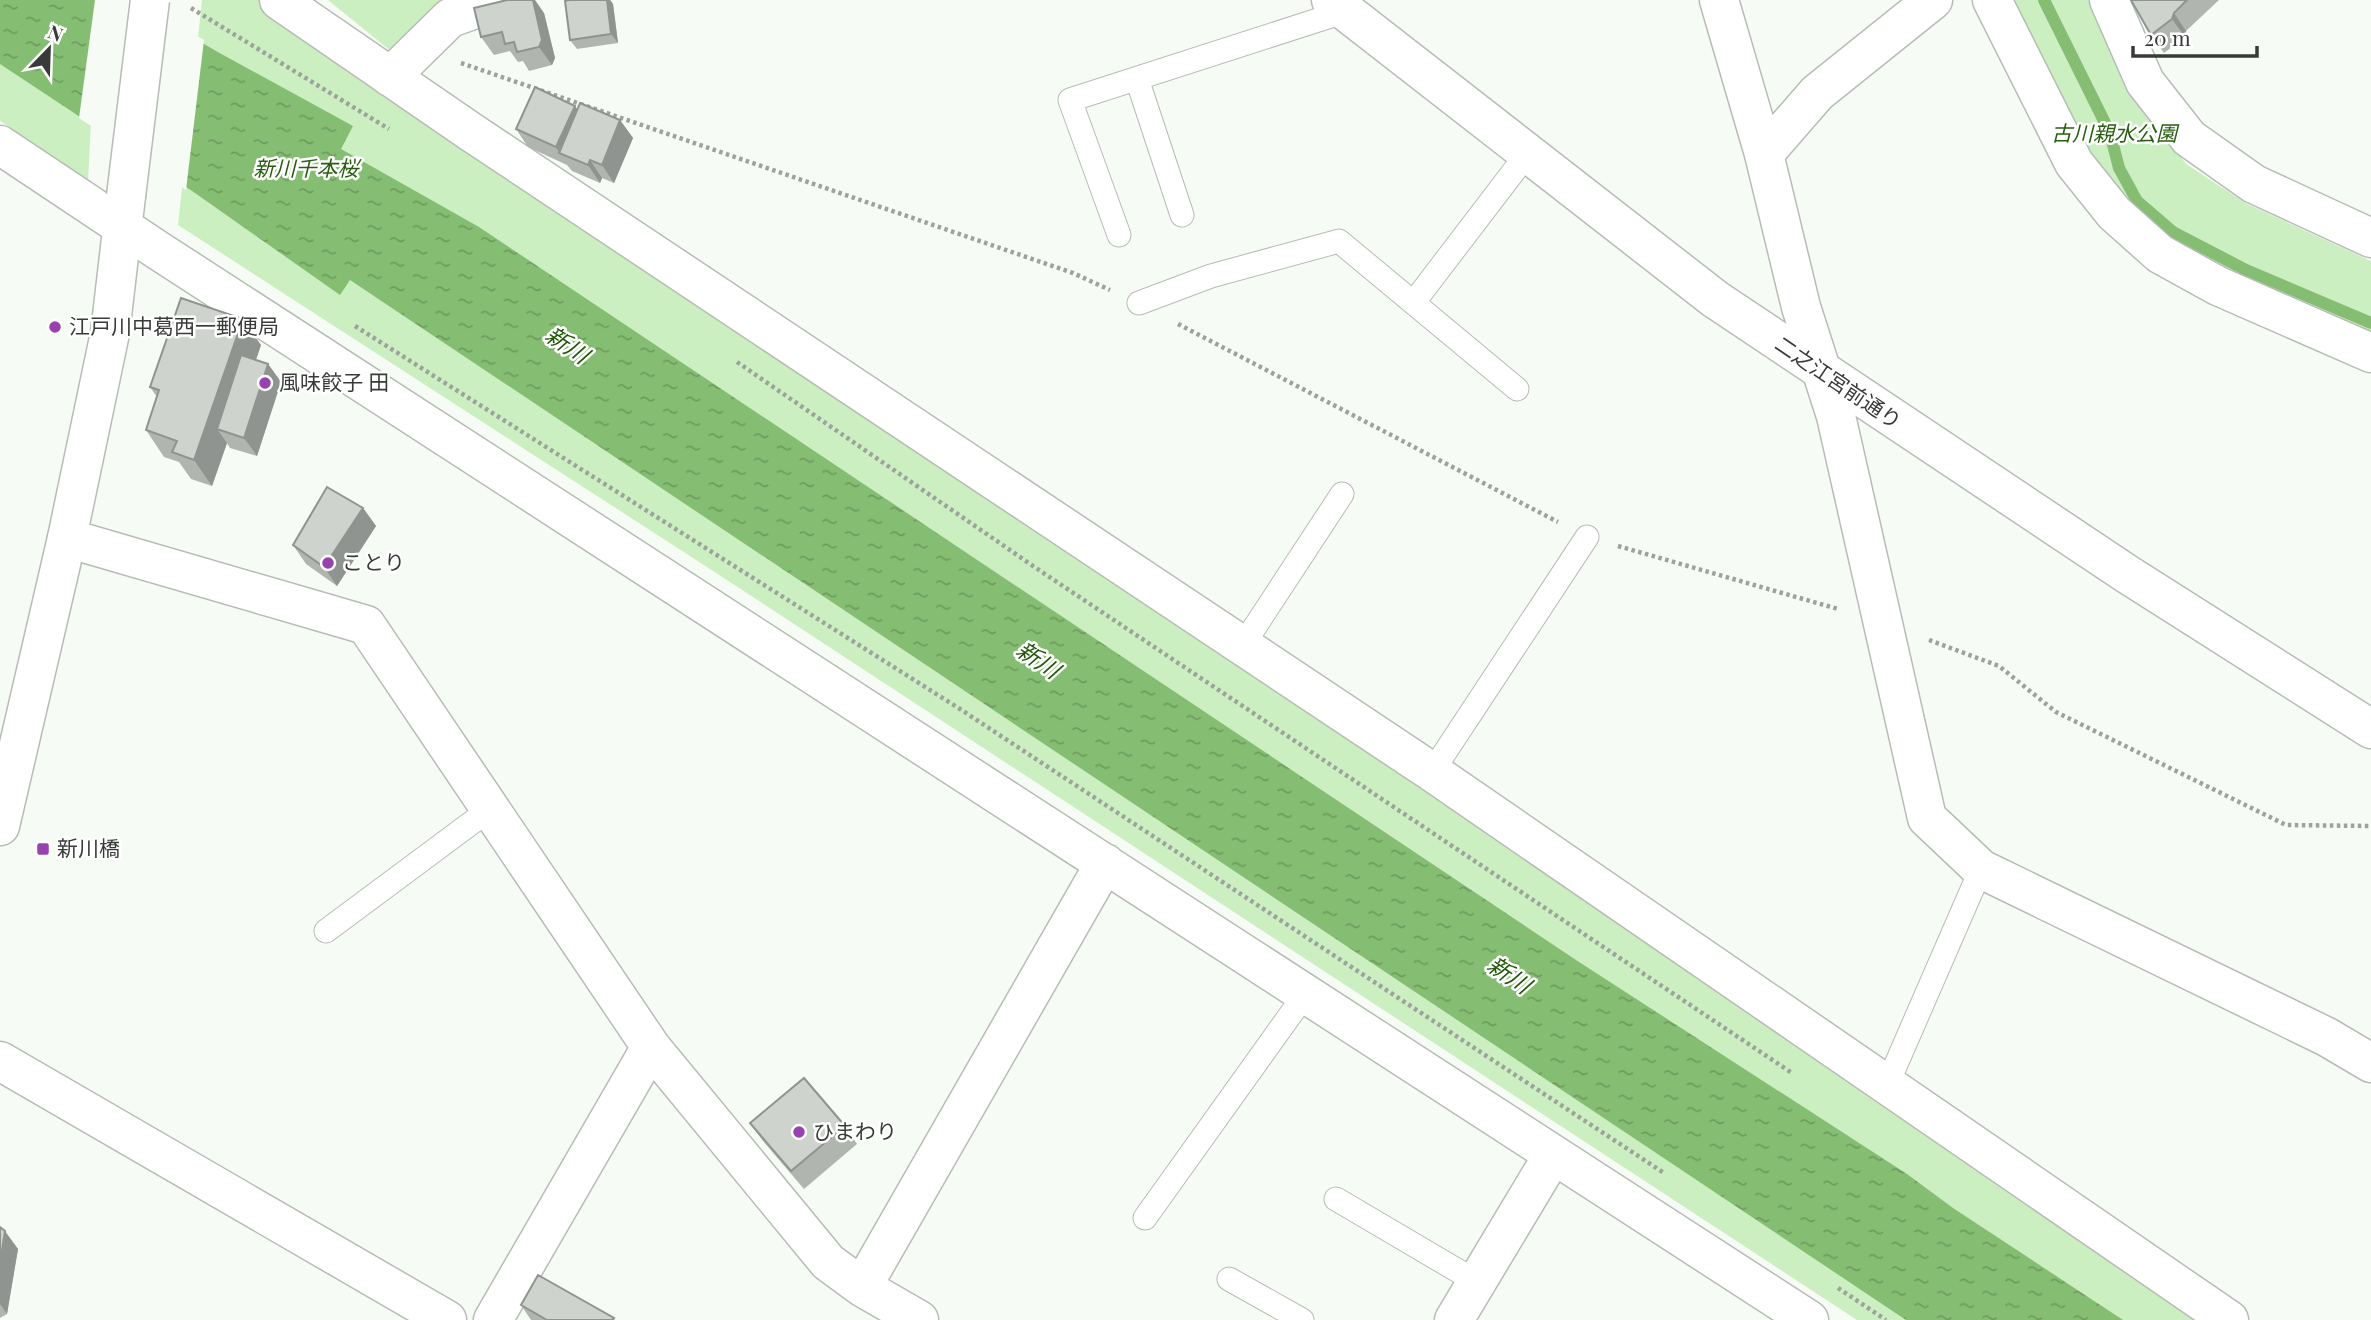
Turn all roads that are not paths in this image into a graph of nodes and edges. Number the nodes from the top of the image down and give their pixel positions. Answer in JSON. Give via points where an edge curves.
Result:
{"nodes":[{"id":1,"x":150,"y":0,"type":"edge"},
{"id":2,"x":279,"y":0,"type":"edge"},
{"id":3,"x":501,"y":0,"type":"edge"},
{"id":4,"x":1719,"y":0,"type":"edge"},
{"id":5,"x":1933,"y":0,"type":"edge"},
{"id":6,"x":1992,"y":0,"type":"edge"},
{"id":7,"x":2109,"y":0,"type":"edge"},
{"id":8,"x":1338,"y":6,"type":"edge"},
{"id":9,"x":390,"y":77,"type":"junction"},
{"id":10,"x":1137,"y":79,"type":"junction"},
{"id":11,"x":0,"y":145,"type":"edge"},
{"id":12,"x":1527,"y":154,"type":"junction"},
{"id":13,"x":1764,"y":154,"type":"junction"},
{"id":14,"x":125,"y":212,"type":"junction"},
{"id":15,"x":1182,"y":215,"type":"dead end"},
{"id":16,"x":1119,"y":236,"type":"dead end"},
{"id":17,"x":2371,"y":239,"type":"edge"},
{"id":18,"x":1413,"y":302,"type":"junction"},
{"id":19,"x":1139,"y":303,"type":"road end"},
{"id":20,"x":2371,"y":353,"type":"edge"},
{"id":21,"x":1822,"y":373,"type":"junction"},
{"id":22,"x":1517,"y":389,"type":"dead end"},
{"id":23,"x":1342,"y":494,"type":"dead end"},
{"id":24,"x":1587,"y":537,"type":"road end"},
{"id":25,"x":67,"y":538,"type":"junction"},
{"id":26,"x":1243,"y":646,"type":"junction"},
{"id":27,"x":2371,"y":729,"type":"edge"},
{"id":28,"x":1432,"y":772,"type":"junction"},
{"id":29,"x":490,"y":809,"type":"junction"},
{"id":30,"x":0,"y":826,"type":"edge"},
{"id":31,"x":1105,"y":863,"type":"junction"},
{"id":32,"x":1982,"y":869,"type":"junction"},
{"id":33,"x":326,"y":931,"type":"dead end"},
{"id":34,"x":1306,"y":993,"type":"junction"},
{"id":35,"x":650,"y":1048,"type":"junction"},
{"id":36,"x":0,"y":1061,"type":"edge"},
{"id":37,"x":2371,"y":1063,"type":"edge"},
{"id":38,"x":1887,"y":1086,"type":"junction"},
{"id":39,"x":1553,"y":1156,"type":"junction"},
{"id":40,"x":1336,"y":1199,"type":"dead end"},
{"id":41,"x":1145,"y":1218,"type":"dead end"},
{"id":42,"x":1229,"y":1279,"type":"dead end"},
{"id":43,"x":1477,"y":1282,"type":"junction"},
{"id":44,"x":862,"y":1287,"type":"junction"},
{"id":45,"x":447,"y":1320,"type":"edge"},
{"id":46,"x":493,"y":1320,"type":"edge"},
{"id":47,"x":919,"y":1320,"type":"edge"},
{"id":48,"x":1302,"y":1320,"type":"edge"},
{"id":49,"x":1454,"y":1320,"type":"edge"},
{"id":50,"x":1809,"y":1320,"type":"edge"},
{"id":51,"x":2229,"y":1320,"type":"edge"}],
"edges":[{"from":1,"to":14,"type":"street","bridge":true},
{"from":2,"to":9,"type":"street"},
{"from":3,"to":9,"type":"street","via":[[450,18]]},
{"from":4,"to":13,"type":"street"},
{"from":5,"to":13,"type":"street","via":[[1817,93]]},
{"from":6,"to":20,"type":"street","via":[[2074,163],[2114,213],[2160,254],[2218,286]]},
{"from":7,"to":17,"type":"street","via":[[2145,82],[2189,138],[2254,184]]},
{"from":8,"to":10,"type":"lane"},
{"from":8,"to":12,"type":"street","name":"二之江宮前通り"},
{"from":9,"to":26,"type":"street"},
{"from":10,"to":15,"type":"lane"},
{"from":10,"to":16,"type":"lane","via":[[1070,100]]},
{"from":11,"to":14,"type":"street"},
{"from":12,"to":18,"type":"lane"},
{"from":12,"to":21,"type":"street","name":"二之江宮前通り","via":[[1715,299]]},
{"from":13,"to":21,"type":"street"},
{"from":14,"to":25,"type":"street","via":[[110,333]]},
{"from":14,"to":31,"type":"street"},
{"from":18,"to":19,"type":"lane","via":[[1339,241],[1210,276]]},
{"from":18,"to":22,"type":"lane"},
{"from":21,"to":27,"type":"street","name":"二之江宮前通り"},
{"from":21,"to":32,"type":"street","via":[[1836,416],[1927,818]]},
{"from":23,"to":26,"type":"lane"},
{"from":24,"to":28,"type":"lane"},
{"from":25,"to":29,"type":"street","via":[[366,625]]},
{"from":25,"to":30,"type":"street"},
{"from":26,"to":28,"type":"street"},
{"from":28,"to":38,"type":"street"},
{"from":29,"to":33,"type":"lane"},
{"from":29,"to":35,"type":"street"},
{"from":31,"to":34,"type":"street"},
{"from":31,"to":44,"type":"street"},
{"from":32,"to":37,"type":"street","via":[[2327,1037]]},
{"from":32,"to":38,"type":"lane"},
{"from":34,"to":39,"type":"street"},
{"from":34,"to":41,"type":"lane"},
{"from":35,"to":44,"type":"street","via":[[828,1262]]},
{"from":35,"to":46,"type":"street"},
{"from":36,"to":45,"type":"street"},
{"from":38,"to":51,"type":"street"},
{"from":39,"to":43,"type":"street"},
{"from":39,"to":50,"type":"street"},
{"from":40,"to":43,"type":"lane"},
{"from":42,"to":48,"type":"lane"},
{"from":43,"to":49,"type":"street"},
{"from":44,"to":47,"type":"street"}]}
